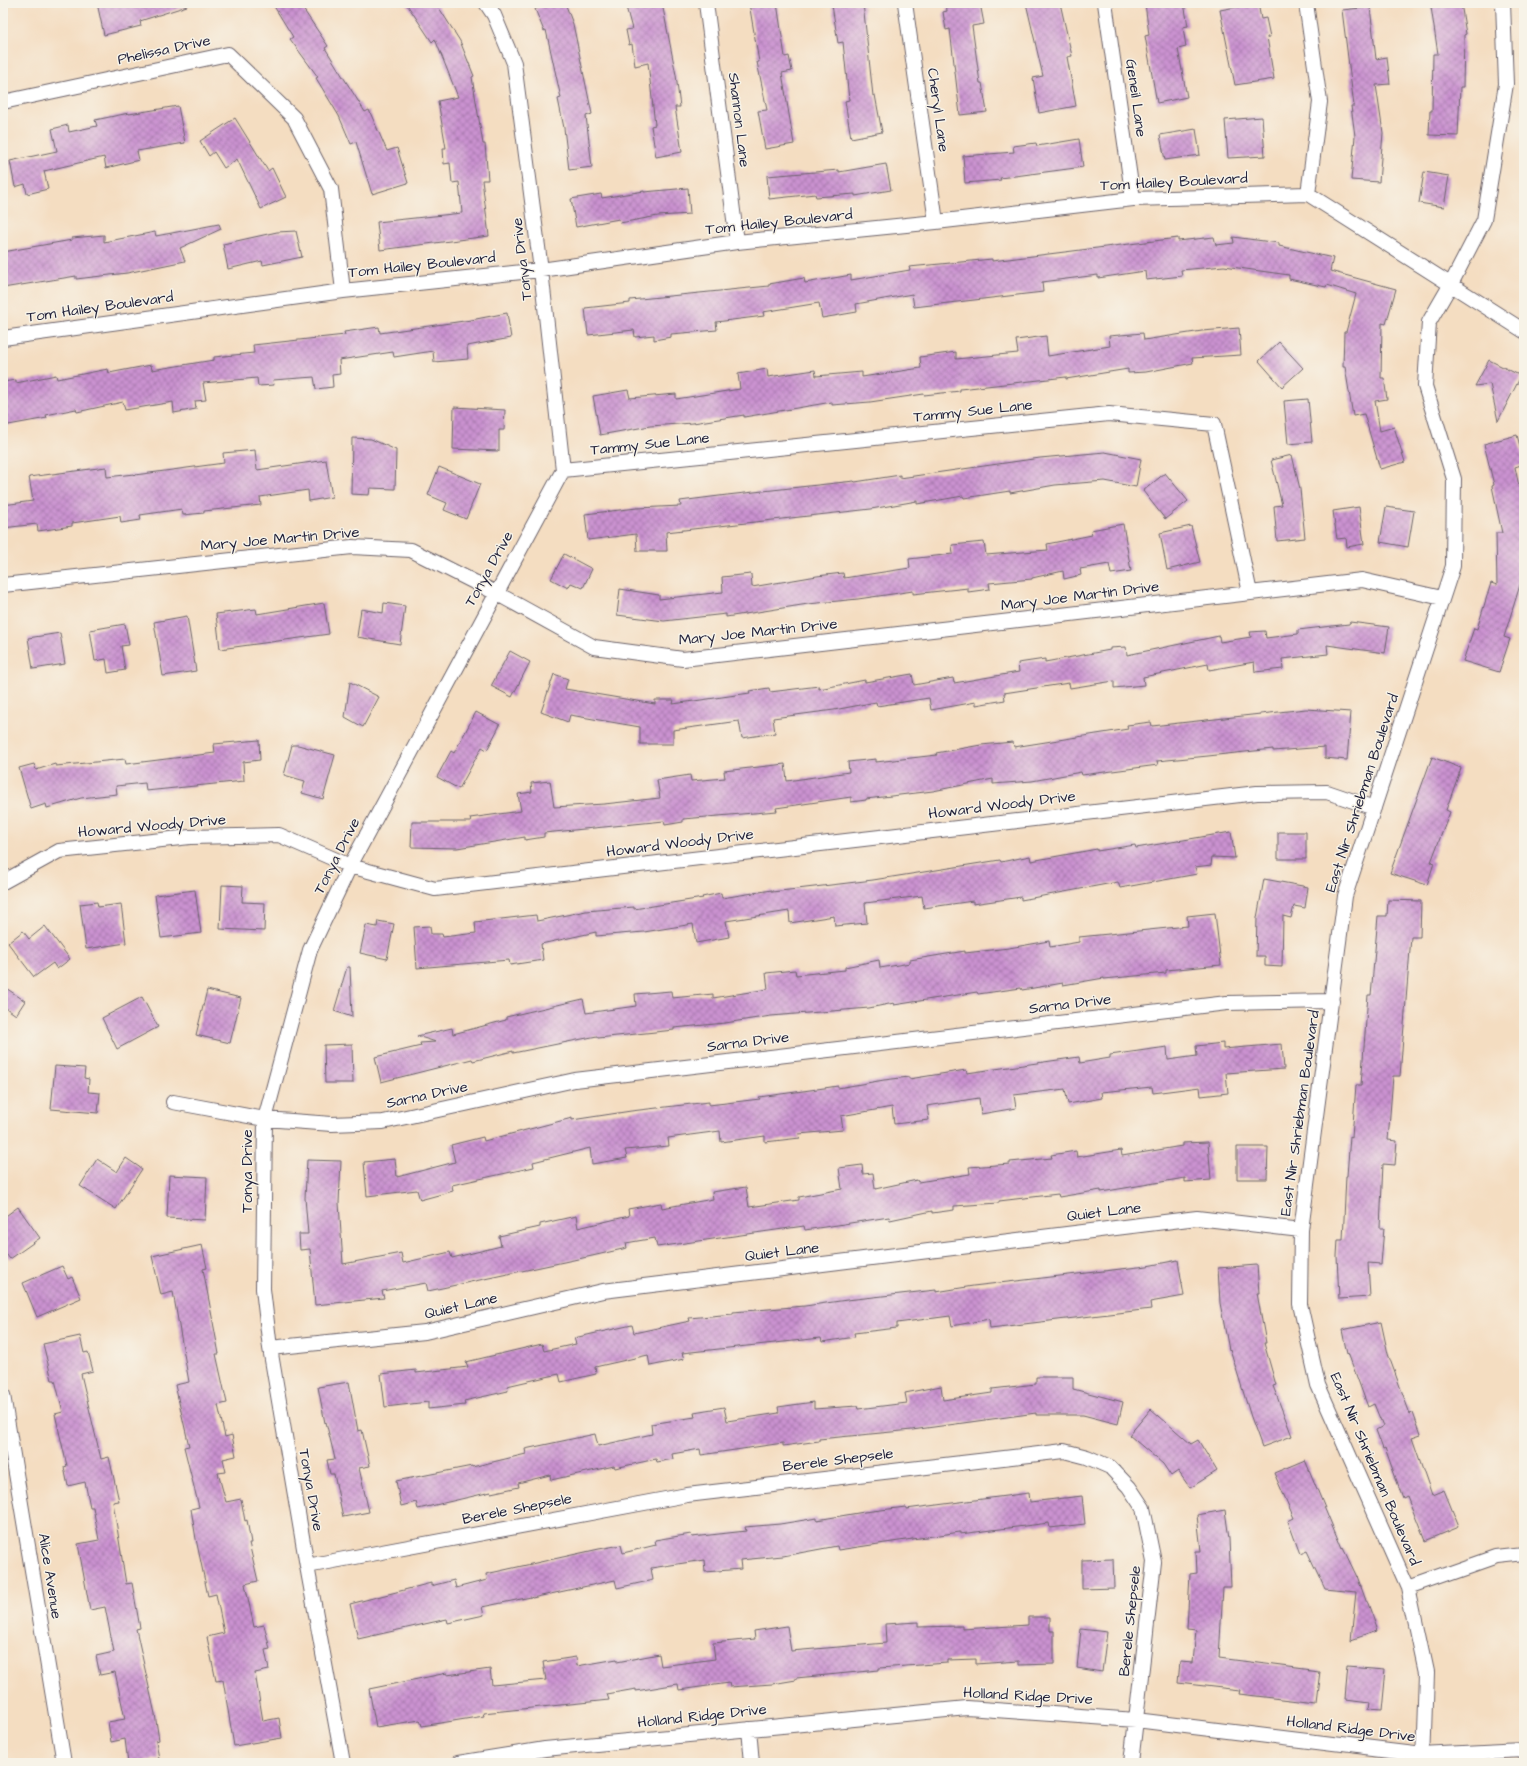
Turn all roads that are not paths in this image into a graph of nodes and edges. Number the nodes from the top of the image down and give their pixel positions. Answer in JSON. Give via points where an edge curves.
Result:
{"nodes":[{"id":1,"x":486,"y":3,"type":"edge"},
{"id":2,"x":706,"y":3,"type":"edge"},
{"id":3,"x":906,"y":3,"type":"edge"},
{"id":4,"x":1105,"y":3,"type":"edge"},
{"id":5,"x":1306,"y":3,"type":"edge"},
{"id":6,"x":1503,"y":3,"type":"edge"},
{"id":7,"x":3,"y":102,"type":"edge"},
{"id":8,"x":1308,"y":194,"type":"junction"},
{"id":9,"x":1133,"y":198,"type":"junction"},
{"id":10,"x":936,"y":222,"type":"junction"},
{"id":11,"x":737,"y":242,"type":"junction"},
{"id":12,"x":541,"y":270,"type":"junction"},
{"id":13,"x":1451,"y":284,"type":"junction"},
{"id":14,"x":343,"y":291,"type":"junction"},
{"id":15,"x":1524,"y":332,"type":"edge"},
{"id":16,"x":3,"y":338,"type":"edge"},
{"id":17,"x":563,"y":470,"type":"junction"},
{"id":18,"x":3,"y":585,"type":"edge"},
{"id":19,"x":496,"y":593,"type":"junction"},
{"id":20,"x":1250,"y":593,"type":"junction"},
{"id":21,"x":1442,"y":598,"type":"junction"},
{"id":22,"x":1374,"y":808,"type":"junction"},
{"id":23,"x":350,"y":866,"type":"junction"},
{"id":24,"x":3,"y":882,"type":"edge"},
{"id":25,"x":1332,"y":1001,"type":"junction"},
{"id":26,"x":173,"y":1102,"type":"dead end"},
{"id":27,"x":265,"y":1119,"type":"junction"},
{"id":28,"x":1301,"y":1230,"type":"junction"},
{"id":29,"x":270,"y":1348,"type":"junction"},
{"id":30,"x":3,"y":1395,"type":"edge"},
{"id":31,"x":1524,"y":1554,"type":"edge"},
{"id":32,"x":307,"y":1566,"type":"junction"},
{"id":33,"x":1408,"y":1588,"type":"junction"},
{"id":34,"x":1136,"y":1720,"type":"junction"},
{"id":35,"x":749,"y":1729,"type":"junction"},
{"id":36,"x":1524,"y":1750,"type":"edge"},
{"id":37,"x":1423,"y":1759,"type":"edge"},
{"id":38,"x":64,"y":1763,"type":"edge"},
{"id":39,"x":343,"y":1763,"type":"edge"},
{"id":40,"x":458,"y":1763,"type":"edge"},
{"id":41,"x":752,"y":1763,"type":"edge"},
{"id":42,"x":1131,"y":1763,"type":"edge"}],
"edges":[{"from":1,"to":12,"type":"street","name":"Tonya Drive","via":[[494,15],[514,63]]},
{"from":2,"to":11,"type":"street","name":"Shannon Lane"},
{"from":3,"to":10,"type":"street","name":"Cheryl Lane"},
{"from":4,"to":9,"type":"street","name":"Geneil Lane"},
{"from":5,"to":8,"type":"street","via":[[1320,102]]},
{"from":6,"to":13,"type":"street","name":"East Nir Shriebman Boulevard","via":[[1506,84],[1484,220]]},
{"from":7,"to":14,"type":"street","name":"Phelissa Drive","via":[[228,54],[294,118],[331,190]]},
{"from":8,"to":9,"type":"street","name":"Tom Hailey Boulevard"},
{"from":8,"to":13,"type":"street"},
{"from":9,"to":10,"type":"street","name":"Tom Hailey Boulevard"},
{"from":10,"to":11,"type":"street","name":"Tom Hailey Boulevard"},
{"from":11,"to":12,"type":"street","name":"Tom Hailey Boulevard"},
{"from":12,"to":14,"type":"street","name":"Tom Hailey Boulevard"},
{"from":12,"to":17,"type":"street","name":"Tonya Drive"},
{"from":13,"to":15,"type":"street"},
{"from":13,"to":21,"type":"street","name":"East Nir Shriebman Boulevard","via":[[1429,322],[1424,386],[1454,479],[1452,566]]},
{"from":14,"to":16,"type":"street","name":"Tom Hailey Boulevard"},
{"from":17,"to":19,"type":"street","name":"Tonya Drive"},
{"from":17,"to":20,"type":"street","name":"Tammy Sue Lane","via":[[1109,414],[1214,424]]},
{"from":18,"to":19,"type":"street","name":"Mary Joe Martin Drive","via":[[352,547],[411,550]]},
{"from":19,"to":20,"type":"street","name":"Mary Joe Martin Drive","via":[[594,646],[683,659]]},
{"from":19,"to":23,"type":"street","name":"Tonya Drive"},
{"from":20,"to":21,"type":"street","name":"Mary Joe Martin Drive","via":[[1362,580]]},
{"from":21,"to":22,"type":"street","name":"East Nir Shriebman Boulevard"},
{"from":22,"to":23,"type":"street","name":"Howard Woody Drive","via":[[1327,792],[1257,793],[435,889]]},
{"from":22,"to":25,"type":"street","name":"East Nir Shriebman Boulevard","via":[[1346,896]]},
{"from":23,"to":24,"type":"street","name":"Howard Woody Drive","via":[[280,835],[190,836],[59,851]]},
{"from":23,"to":27,"type":"street","name":"Tonya Drive","via":[[310,950]]},
{"from":25,"to":27,"type":"street","name":"Sarna Drive","via":[[1227,1003],[575,1080],[383,1122],[332,1124]]},
{"from":25,"to":28,"type":"street","name":"East Nir Shriebman Boulevard"},
{"from":26,"to":27,"type":"street","name":"Sarna Drive"},
{"from":27,"to":29,"type":"street","name":"Tonya Drive","via":[[263,1289]]},
{"from":28,"to":29,"type":"street","name":"Quiet Lane","via":[[1197,1218],[603,1291],[425,1332]]},
{"from":28,"to":33,"type":"street","name":"East Nir Shriebman Boulevard","via":[[1300,1304],[1318,1385]]},
{"from":29,"to":32,"type":"street","name":"Tonya Drive"},
{"from":30,"to":38,"type":"street","name":"Alice Avenue"},
{"from":31,"to":33,"type":"street","via":[[1496,1557]]},
{"from":32,"to":34,"type":"street","name":"Berele Shepsele","via":[[687,1495],[1064,1451],[1110,1467],[1129,1487],[1143,1508],[1154,1562]]},
{"from":32,"to":39,"type":"street","name":"Tonya Drive"},
{"from":33,"to":37,"type":"street","name":"East Nir Shriebman Boulevard","via":[[1426,1672]]},
{"from":34,"to":35,"type":"street","name":"Holland Ridge Drive","via":[[967,1708]]},
{"from":34,"to":37,"type":"street","name":"Holland Ridge Drive"},
{"from":34,"to":42,"type":"street","name":"Berele Shepsele"},
{"from":35,"to":40,"type":"street","name":"Holland Ridge Drive","via":[[545,1749]]},
{"from":35,"to":41,"type":"street"},
{"from":36,"to":37,"type":"street","name":"Holland Ridge Drive"}]}
